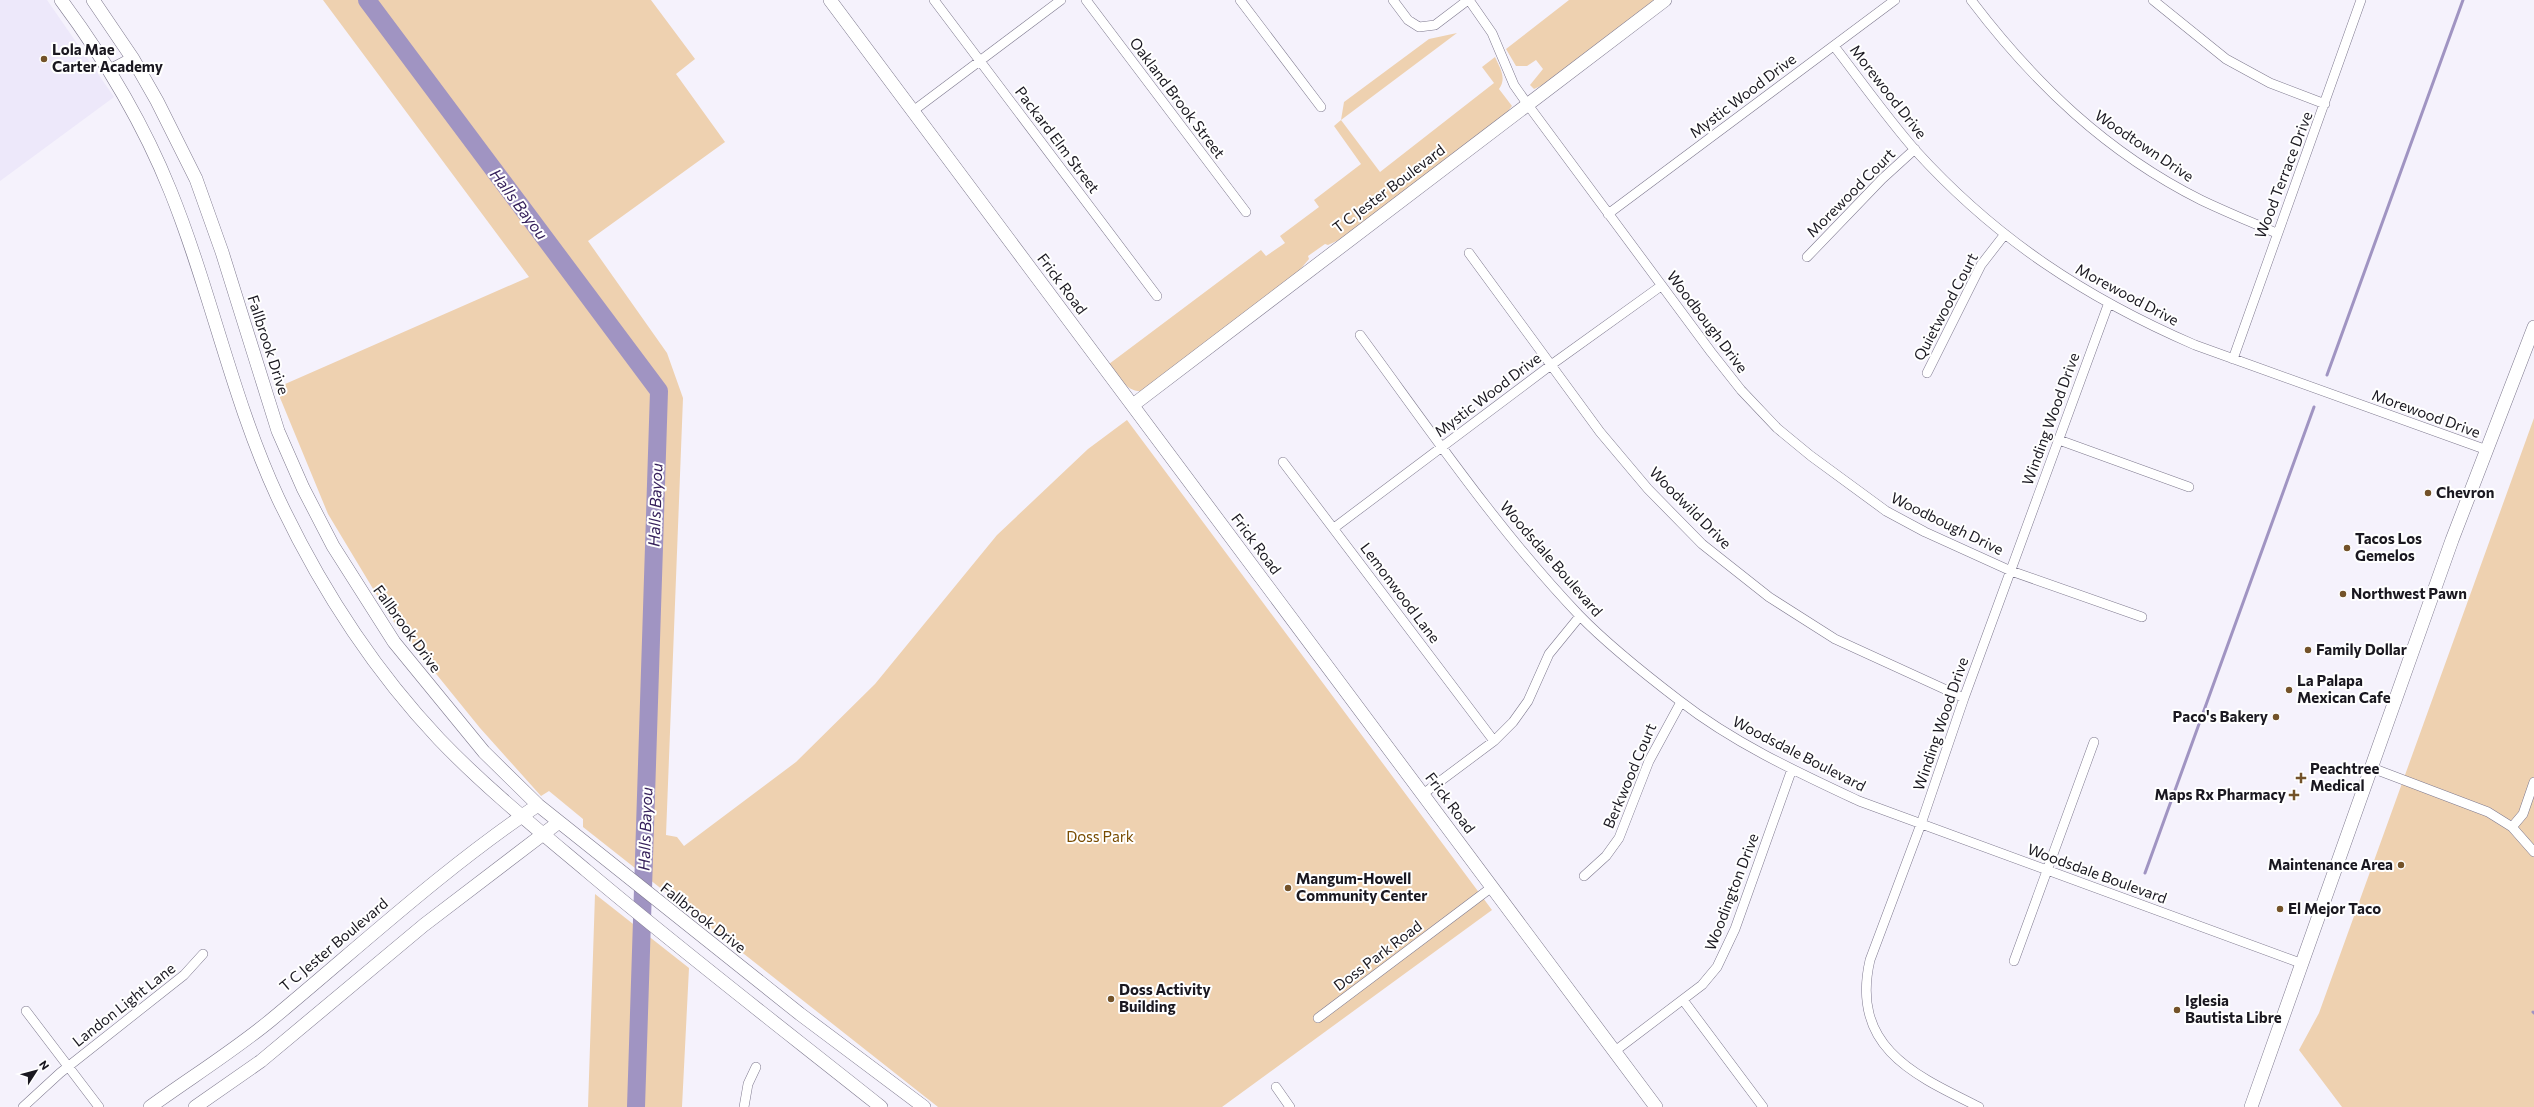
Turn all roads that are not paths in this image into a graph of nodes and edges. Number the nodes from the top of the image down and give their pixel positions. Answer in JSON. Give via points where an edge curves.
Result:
{"nodes":[{"id":1,"x":61,"y":0,"type":"edge"},
{"id":2,"x":93,"y":0,"type":"edge"},
{"id":3,"x":830,"y":0,"type":"edge"},
{"id":4,"x":934,"y":0,"type":"edge"},
{"id":5,"x":1061,"y":0,"type":"edge"},
{"id":6,"x":1086,"y":0,"type":"edge"},
{"id":7,"x":1240,"y":0,"type":"edge"},
{"id":8,"x":1392,"y":0,"type":"edge"},
{"id":9,"x":1469,"y":0,"type":"edge"},
{"id":10,"x":1665,"y":0,"type":"edge"},
{"id":11,"x":1895,"y":0,"type":"edge"},
{"id":12,"x":1971,"y":0,"type":"edge"},
{"id":13,"x":2152,"y":0,"type":"edge"},
{"id":14,"x":2361,"y":0,"type":"edge"},
{"id":15,"x":1834,"y":46,"type":"junction"},
{"id":16,"x":133,"y":59,"type":"junction"},
{"id":17,"x":980,"y":61,"type":"junction"},
{"id":18,"x":110,"y":71,"type":"junction"},
{"id":19,"x":2325,"y":104,"type":"junction"},
{"id":20,"x":1528,"y":105,"type":"junction"},
{"id":21,"x":1321,"y":107,"type":"dead end"},
{"id":22,"x":913,"y":111,"type":"junction"},
{"id":23,"x":1915,"y":149,"type":"junction"},
{"id":24,"x":1246,"y":212,"type":"dead end"},
{"id":25,"x":1608,"y":214,"type":"junction"},
{"id":26,"x":2276,"y":233,"type":"junction"},
{"id":27,"x":2005,"y":234,"type":"junction"},
{"id":28,"x":1469,"y":253,"type":"dead end"},
{"id":29,"x":1807,"y":257,"type":"dead end"},
{"id":30,"x":1661,"y":286,"type":"junction"},
{"id":31,"x":1157,"y":296,"type":"dead end"},
{"id":32,"x":2108,"y":305,"type":"junction"},
{"id":33,"x":2534,"y":327,"type":"edge"},
{"id":34,"x":1360,"y":335,"type":"dead end"},
{"id":35,"x":2233,"y":359,"type":"junction"},
{"id":36,"x":1551,"y":365,"type":"junction"},
{"id":37,"x":1927,"y":373,"type":"dead end"},
{"id":38,"x":1133,"y":405,"type":"junction"},
{"id":39,"x":2059,"y":440,"type":"junction"},
{"id":40,"x":1442,"y":447,"type":"junction"},
{"id":41,"x":2487,"y":450,"type":"junction"},
{"id":42,"x":1284,"y":462,"type":"dead end"},
{"id":43,"x":2189,"y":487,"type":"dead end"},
{"id":44,"x":1334,"y":528,"type":"junction"},
{"id":45,"x":2011,"y":571,"type":"junction"},
{"id":46,"x":1580,"y":616,"type":"junction"},
{"id":47,"x":2142,"y":616,"type":"dead end"},
{"id":48,"x":1964,"y":698,"type":"junction"},
{"id":49,"x":1681,"y":702,"type":"junction"},
{"id":50,"x":1494,"y":741,"type":"junction"},
{"id":51,"x":2094,"y":742,"type":"dead end"},
{"id":52,"x":2372,"y":768,"type":"junction"},
{"id":53,"x":1792,"y":770,"type":"junction"},
{"id":54,"x":2534,"y":782,"type":"edge"},
{"id":55,"x":1423,"y":794,"type":"junction"},
{"id":56,"x":538,"y":805,"type":"junction"},
{"id":57,"x":522,"y":816,"type":"junction"},
{"id":58,"x":558,"y":822,"type":"junction"},
{"id":59,"x":1921,"y":824,"type":"junction"},
{"id":60,"x":2512,"y":827,"type":"junction"},
{"id":61,"x":542,"y":834,"type":"junction"},
{"id":62,"x":2534,"y":852,"type":"edge"},
{"id":63,"x":2047,"y":871,"type":"junction"},
{"id":64,"x":1584,"y":876,"type":"dead end"},
{"id":65,"x":1492,"y":887,"type":"junction"},
{"id":66,"x":203,"y":954,"type":"dead end"},
{"id":67,"x":2014,"y":961,"type":"dead end"},
{"id":68,"x":2303,"y":964,"type":"junction"},
{"id":69,"x":1683,"y":1000,"type":"junction"},
{"id":70,"x":26,"y":1011,"type":"dead end"},
{"id":71,"x":800,"y":1014,"type":"junction"},
{"id":72,"x":1318,"y":1018,"type":"dead end"},
{"id":73,"x":786,"y":1032,"type":"junction"},
{"id":74,"x":1615,"y":1051,"type":"junction"},
{"id":75,"x":68,"y":1067,"type":"junction"},
{"id":76,"x":756,"y":1067,"type":"dead end"},
{"id":77,"x":1276,"y":1087,"type":"dead end"},
{"id":78,"x":22,"y":1107,"type":"edge"},
{"id":79,"x":99,"y":1107,"type":"edge"},
{"id":80,"x":150,"y":1107,"type":"edge"},
{"id":81,"x":195,"y":1107,"type":"edge"},
{"id":82,"x":744,"y":1107,"type":"edge"},
{"id":83,"x":880,"y":1107,"type":"edge"},
{"id":84,"x":924,"y":1107,"type":"edge"},
{"id":85,"x":1290,"y":1107,"type":"edge"},
{"id":86,"x":1656,"y":1107,"type":"edge"},
{"id":87,"x":1763,"y":1107,"type":"edge"},
{"id":88,"x":1980,"y":1107,"type":"edge"},
{"id":89,"x":2251,"y":1107,"type":"edge"}],
"edges":[{"from":1,"to":18,"type":"main road"},
{"from":2,"to":16,"type":"main road","name":"Fallbrook Drive"},
{"from":3,"to":22,"type":"main road","name":"Frick Road"},
{"from":4,"to":17,"type":"street","name":"Packard Elm Street"},
{"from":5,"to":17,"type":"street"},
{"from":6,"to":24,"type":"street","name":"Oakland Brook Street"},
{"from":7,"to":21,"type":"street"},
{"from":8,"to":9,"type":"street","via":[[1408,20],[1419,27],[1435,25]]},
{"from":9,"to":20,"type":"street","name":"Woodbough Drive","via":[[1492,33],[1514,85]]},
{"from":10,"to":20,"type":"main road","name":"T C Jester Boulevard"},
{"from":11,"to":15,"type":"street","name":"Mystic Wood Drive"},
{"from":12,"to":26,"type":"street","name":"Woodtown Drive","via":[[2020,61],[2050,93],[2111,145],[2154,174],[2202,200]]},
{"from":13,"to":19,"type":"street","via":[[2226,59],[2270,83]]},
{"from":14,"to":19,"type":"street","name":"Wood Terrace Drive"},
{"from":15,"to":23,"type":"street","name":"Morewood Drive"},
{"from":15,"to":25,"type":"street","name":"Mystic Wood Drive"},
{"from":16,"to":18,"type":"main road"},
{"from":16,"to":56,"type":"main road","name":"Fallbrook Drive","via":[[196,180],[222,252],[278,431],[303,488],[333,546],[365,599],[422,678],[484,752]]},
{"from":17,"to":22,"type":"street"},
{"from":17,"to":31,"type":"street","name":"Packard Elm Street"},
{"from":18,"to":57,"type":"main road","via":[[170,188],[196,260],[253,441],[278,499],[309,559],[347,620],[402,695],[438,737]]},
{"from":19,"to":26,"type":"street","name":"Wood Terrace Drive"},
{"from":20,"to":25,"type":"street","name":"Woodbough Drive"},
{"from":20,"to":38,"type":"main road","name":"T C Jester Boulevard"},
{"from":22,"to":38,"type":"main road","name":"Frick Road"},
{"from":23,"to":27,"type":"street","name":"Morewood Drive","via":[[1953,188]]},
{"from":23,"to":29,"type":"street","name":"Morewood Court","via":[[1867,194]]},
{"from":25,"to":30,"type":"street","name":"Woodbough Drive"},
{"from":26,"to":35,"type":"street","name":"Wood Terrace Drive"},
{"from":27,"to":32,"type":"street","name":"Morewood Drive","via":[[2050,269]]},
{"from":27,"to":37,"type":"street","name":"Quietwood Court","via":[[1981,265]]},
{"from":28,"to":36,"type":"street","name":"Woodwild Drive"},
{"from":30,"to":36,"type":"street","name":"Mystic Wood Drive"},
{"from":30,"to":45,"type":"street","name":"Woodbough Drive","via":[[1741,390],[1777,428],[1811,456],[1886,511],[1925,532]]},
{"from":32,"to":35,"type":"street","name":"Morewood Drive","via":[[2148,325]]},
{"from":32,"to":39,"type":"street","name":"Winding Wood Drive"},
{"from":33,"to":41,"type":"main road"},
{"from":34,"to":40,"type":"street","name":"Woodsdale Boulevard"},
{"from":35,"to":41,"type":"street","name":"Morewood Drive"},
{"from":36,"to":40,"type":"street","name":"Mystic Wood Drive"},
{"from":36,"to":48,"type":"street","name":"Woodwild Drive","via":[[1600,432],[1643,484],[1702,544],[1769,597],[1835,639]]},
{"from":38,"to":55,"type":"main road","name":"Frick Road"},
{"from":39,"to":43,"type":"street"},
{"from":39,"to":45,"type":"street","name":"Winding Wood Drive"},
{"from":40,"to":44,"type":"street","name":"Mystic Wood Drive"},
{"from":40,"to":46,"type":"street","name":"Woodsdale Boulevard","via":[[1514,542]]},
{"from":41,"to":52,"type":"main road","via":[[2452,540]]},
{"from":42,"to":44,"type":"street","name":"Lemonwood Lane"},
{"from":44,"to":50,"type":"street","name":"Lemonwood Lane"},
{"from":45,"to":47,"type":"street","name":"Woodbough Drive"},
{"from":45,"to":48,"type":"street","name":"Winding Wood Drive"},
{"from":46,"to":49,"type":"street","name":"Woodsdale Boulevard"},
{"from":46,"to":50,"type":"street","via":[[1549,654],[1528,701],[1517,717]]},
{"from":48,"to":59,"type":"street","name":"Winding Wood Drive"},
{"from":49,"to":53,"type":"street","name":"Woodsdale Boulevard","via":[[1728,734]]},
{"from":49,"to":64,"type":"street","name":"Berkwood Court","via":[[1649,760],[1619,838],[1606,856]]},
{"from":50,"to":55,"type":"street"},
{"from":51,"to":63,"type":"street"},
{"from":52,"to":60,"type":"street","via":[[2488,812]]},
{"from":52,"to":68,"type":"main road"},
{"from":53,"to":59,"type":"street","name":"Woodsdale Boulevard","via":[[1859,801]]},
{"from":53,"to":69,"type":"street","name":"Woodington Drive","via":[[1727,948],[1717,967],[1702,985]]},
{"from":54,"to":60,"type":"street","via":[[2523,814]]},
{"from":55,"to":65,"type":"main road","name":"Frick Road"},
{"from":56,"to":57,"type":"main road","name":"T C Jester Boulevard"},
{"from":56,"to":58,"type":"main road","name":"Fallbrook Drive"},
{"from":57,"to":61,"type":"main road"},
{"from":57,"to":80,"type":"main road","name":"T C Jester Boulevard","via":[[413,900],[244,1041]]},
{"from":58,"to":61,"type":"main road"},
{"from":58,"to":71,"type":"main road","name":"Fallbrook Drive"},
{"from":59,"to":63,"type":"street","name":"Woodsdale Boulevard"},
{"from":59,"to":88,"type":"street","name":"Winding Wood Drive","via":[[1870,960],[1865,981],[1865,999],[1870,1020],[1881,1038],[1908,1070],[1923,1080]]},
{"from":60,"to":62,"type":"street"},
{"from":61,"to":73,"type":"main road"},
{"from":61,"to":81,"type":"main road","via":[[424,925],[266,1056]]},
{"from":63,"to":67,"type":"street"},
{"from":63,"to":68,"type":"street","name":"Woodsdale Boulevard"},
{"from":65,"to":72,"type":"street","name":"Doss Park Road"},
{"from":65,"to":74,"type":"main road","name":"Frick Road"},
{"from":66,"to":75,"type":"street","name":"Landon Light Lane","via":[[184,976]]},
{"from":68,"to":89,"type":"main road"},
{"from":69,"to":74,"type":"street","name":"Woodington Drive"},
{"from":69,"to":87,"type":"street"},
{"from":70,"to":75,"type":"street"},
{"from":71,"to":73,"type":"main road"},
{"from":71,"to":84,"type":"main road","name":"Fallbrook Drive"},
{"from":73,"to":83,"type":"main road"},
{"from":74,"to":86,"type":"main road","name":"Frick Road"},
{"from":75,"to":78,"type":"street","name":"Landon Light Lane"},
{"from":75,"to":79,"type":"street"},
{"from":76,"to":82,"type":"street","via":[[748,1084]]},
{"from":77,"to":85,"type":"street"}]}
